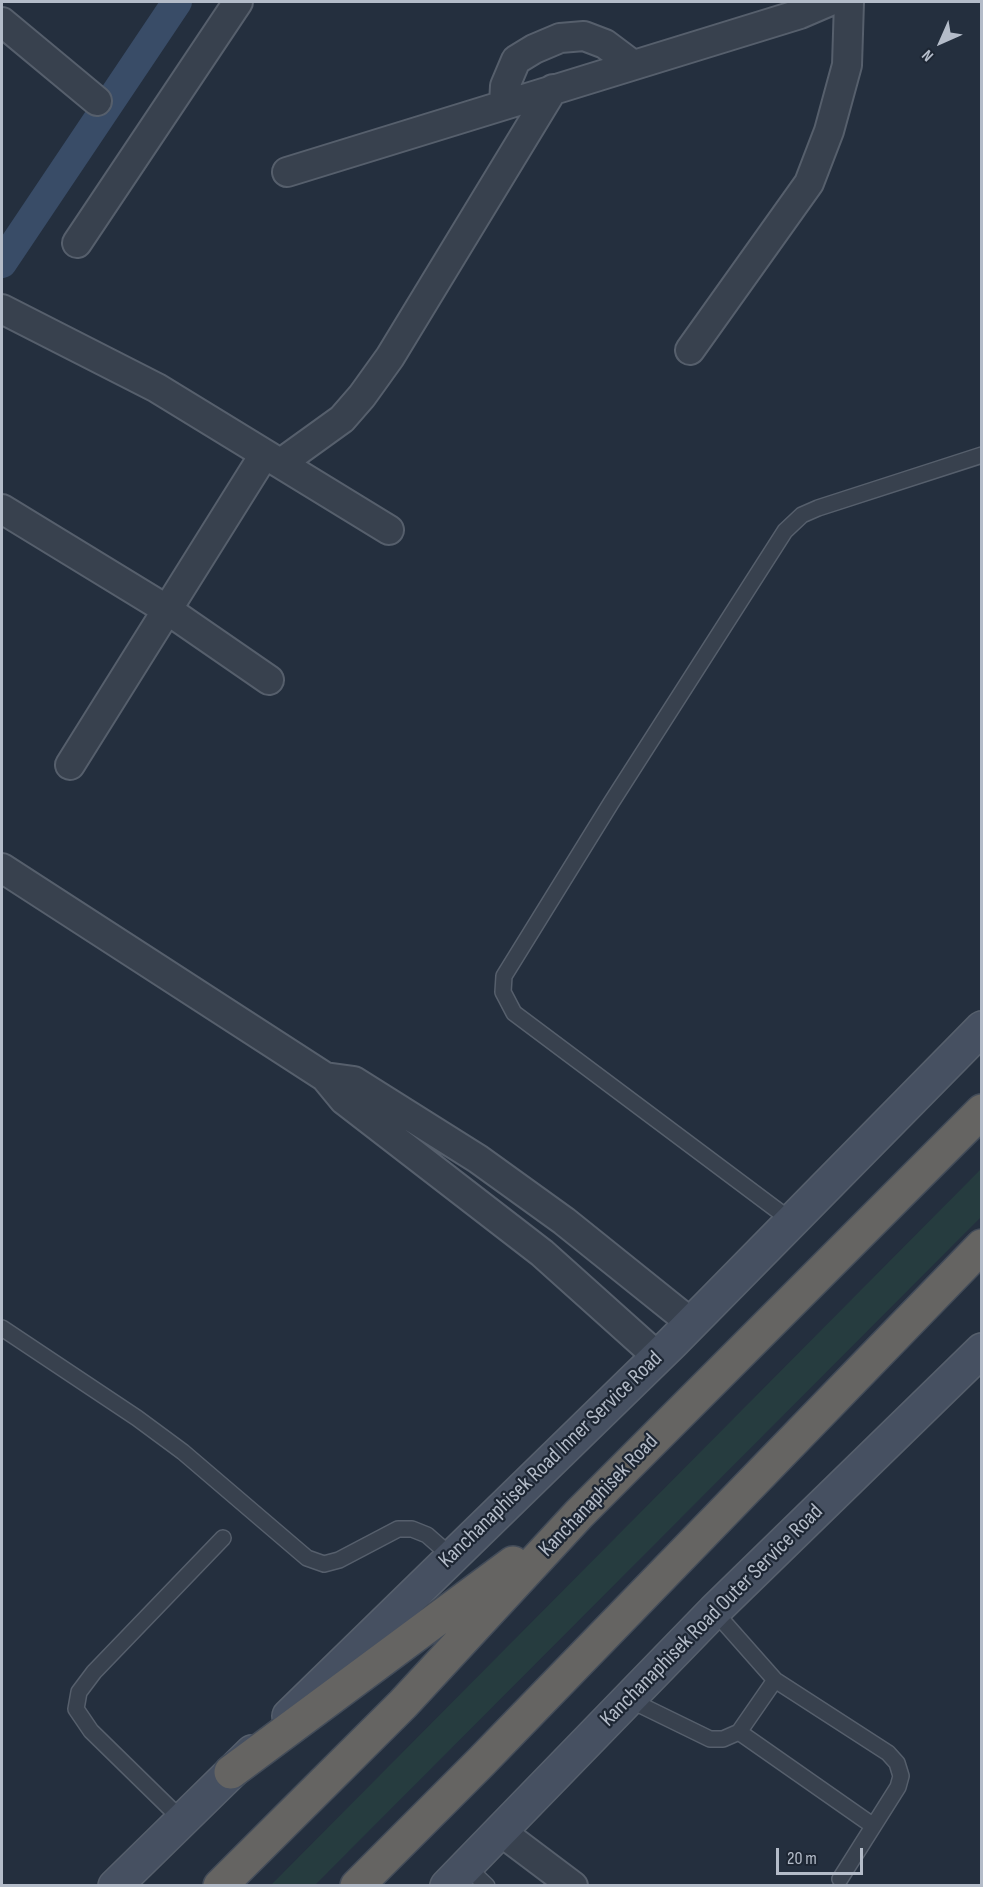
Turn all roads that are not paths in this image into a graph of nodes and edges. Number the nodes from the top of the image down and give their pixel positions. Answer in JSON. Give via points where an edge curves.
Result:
{"nodes":[{"id":1,"x":237,"y":2,"type":"edge"},
{"id":2,"x":828,"y":2,"type":"edge"},
{"id":3,"x":849,"y":2,"type":"edge"},
{"id":4,"x":2,"y":22,"type":"edge"},
{"id":5,"x":633,"y":65,"type":"junction"},
{"id":6,"x":553,"y":89,"type":"junction"},
{"id":7,"x":97,"y":101,"type":"dead end"},
{"id":8,"x":504,"y":104,"type":"junction"},
{"id":9,"x":286,"y":172,"type":"dead end"},
{"id":10,"x":77,"y":243,"type":"dead end"},
{"id":11,"x":4,"y":310,"type":"edge"},
{"id":12,"x":690,"y":351,"type":"dead end"},
{"id":13,"x":981,"y":455,"type":"edge"},
{"id":14,"x":273,"y":459,"type":"junction"},
{"id":15,"x":2,"y":509,"type":"edge"},
{"id":16,"x":389,"y":530,"type":"dead end"},
{"id":17,"x":169,"y":611,"type":"junction"},
{"id":18,"x":269,"y":680,"type":"dead end"},
{"id":19,"x":70,"y":765,"type":"dead end"},
{"id":20,"x":2,"y":868,"type":"edge"},
{"id":21,"x":981,"y":1028,"type":"edge"},
{"id":22,"x":325,"y":1077,"type":"junction"},
{"id":23,"x":981,"y":1111,"type":"edge"},
{"id":24,"x":793,"y":1222,"type":"junction"},
{"id":25,"x":981,"y":1246,"type":"edge"},
{"id":26,"x":691,"y":1323,"type":"junction"},
{"id":27,"x":2,"y":1328,"type":"edge"},
{"id":28,"x":981,"y":1350,"type":"edge"},
{"id":29,"x":658,"y":1357,"type":"junction"},
{"id":30,"x":579,"y":1514,"type":"junction"},
{"id":31,"x":224,"y":1538,"type":"dead end"},
{"id":32,"x":452,"y":1557,"type":"junction"},
{"id":33,"x":714,"y":1611,"type":"junction"},
{"id":34,"x":775,"y":1680,"type":"junction"},
{"id":35,"x":628,"y":1699,"type":"junction"},
{"id":36,"x":739,"y":1732,"type":"junction"},
{"id":37,"x":231,"y":1772,"type":"junction"},
{"id":38,"x":182,"y":1820,"type":"junction"},
{"id":39,"x":872,"y":1825,"type":"junction"},
{"id":40,"x":500,"y":1831,"type":"junction"},
{"id":41,"x":467,"y":1879,"type":"edge"},
{"id":42,"x":840,"y":1879,"type":"dead end"},
{"id":43,"x":115,"y":1886,"type":"edge"},
{"id":44,"x":220,"y":1886,"type":"edge"},
{"id":45,"x":357,"y":1886,"type":"edge"},
{"id":46,"x":573,"y":1886,"type":"edge"}],
"edges":[{"from":1,"to":10,"type":"street"},
{"from":2,"to":5,"type":"street"},
{"from":3,"to":12,"type":"street","via":[[847,65],[829,131],[809,183]]},
{"from":4,"to":7,"type":"street"},
{"from":5,"to":6,"type":"street"},
{"from":5,"to":8,"type":"street","via":[[605,44],[584,36],[560,38],[516,60],[504,86]]},
{"from":6,"to":8,"type":"street"},
{"from":6,"to":14,"type":"street","via":[[390,357],[362,396],[342,419]]},
{"from":8,"to":9,"type":"street"},
{"from":11,"to":14,"type":"street","via":[[157,388]]},
{"from":13,"to":24,"type":"lane","via":[[818,508],[802,515],[785,531],[504,976],[503,992],[514,1013]]},
{"from":14,"to":16,"type":"street"},
{"from":14,"to":17,"type":"street"},
{"from":15,"to":17,"type":"street"},
{"from":17,"to":18,"type":"street"},
{"from":17,"to":19,"type":"street"},
{"from":20,"to":22,"type":"street"},
{"from":21,"to":24,"type":"main road","name":"Kanchanaphisek Road Inner Service Road"},
{"from":22,"to":26,"type":"street","via":[[354,1081],[478,1159],[564,1221]]},
{"from":22,"to":29,"type":"street","via":[[344,1100],[542,1253]]},
{"from":23,"to":30,"type":"highway","name":"Kanchanaphisek Road"},
{"from":24,"to":26,"type":"main road","name":"Kanchanaphisek Road Inner Service Road"},
{"from":25,"to":45,"type":"highway"},
{"from":26,"to":29,"type":"main road","name":"Kanchanaphisek Road Inner Service Road"},
{"from":27,"to":32,"type":"lane","via":[[183,1452],[307,1558],[324,1564],[339,1560],[398,1529],[427,1535]]},
{"from":28,"to":33,"type":"main road","name":"Kanchanaphisek Road Outer Service Road"},
{"from":29,"to":32,"type":"main road","name":"Kanchanaphisek Road Inner Service Road"},
{"from":30,"to":37,"type":"highway"},
{"from":30,"to":44,"type":"highway","name":"Kanchanaphisek Road","via":[[403,1704]]},
{"from":31,"to":38,"type":"lane","via":[[94,1672],[79,1692],[76,1709],[91,1731]]},
{"from":32,"to":37,"type":"main road","name":"Kanchanaphisek Road Inner Service Road"},
{"from":33,"to":34,"type":"lane"},
{"from":33,"to":35,"type":"main road","name":"Kanchanaphisek Road Outer Service Road"},
{"from":34,"to":36,"type":"lane"},
{"from":34,"to":39,"type":"lane","via":[[888,1753],[897,1763],[901,1776],[898,1787]]},
{"from":35,"to":36,"type":"lane","via":[[710,1739],[723,1739]]},
{"from":35,"to":40,"type":"main road","name":"Kanchanaphisek Road Outer Service Road"},
{"from":36,"to":39,"type":"lane"},
{"from":37,"to":38,"type":"main road","name":"Kanchanaphisek Road Inner Service Road"},
{"from":38,"to":43,"type":"main road","name":"Kanchanaphisek Road Inner Service Road"},
{"from":39,"to":42,"type":"lane"},
{"from":40,"to":41,"type":"main road","name":"Kanchanaphisek Road Outer Service Road"},
{"from":40,"to":46,"type":"street"}]}
